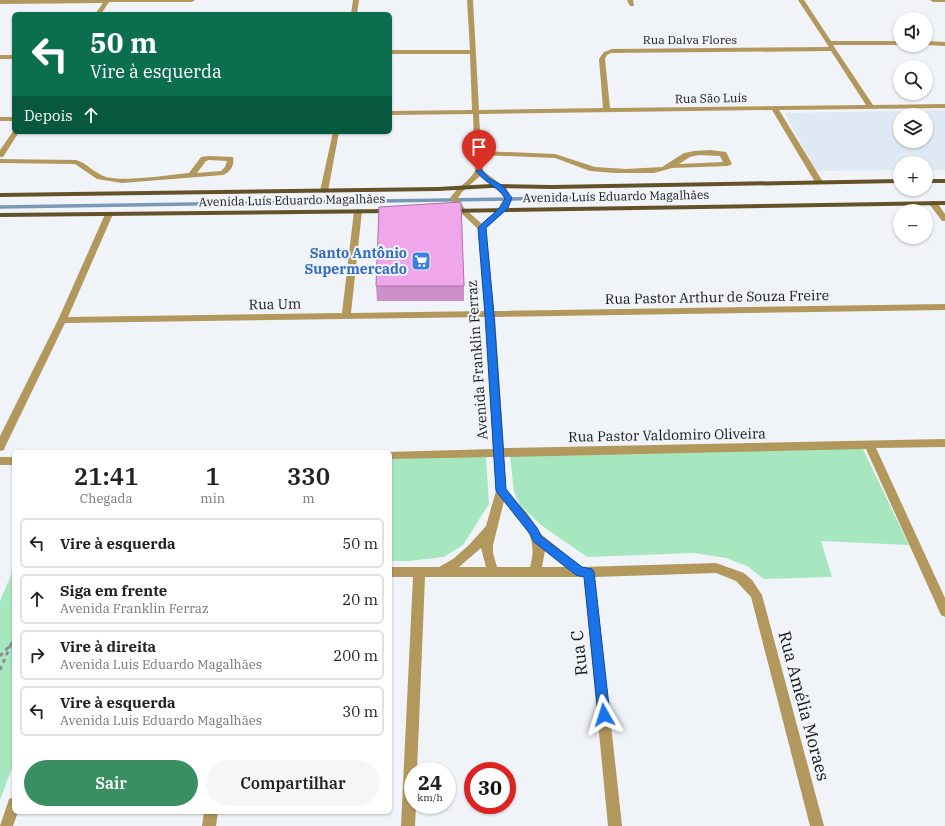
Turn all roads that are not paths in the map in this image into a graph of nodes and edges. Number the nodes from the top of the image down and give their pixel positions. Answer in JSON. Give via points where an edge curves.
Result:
{"nodes":[{"id":1,"x":192,"y":0,"type":"edge"},
{"id":2,"x":356,"y":0,"type":"edge"},
{"id":3,"x":470,"y":0,"type":"edge"},
{"id":4,"x":801,"y":0,"type":"edge"},
{"id":5,"x":934,"y":0,"type":"edge"},
{"id":6,"x":945,"y":0,"type":"edge"},
{"id":7,"x":107,"y":1,"type":"edge"},
{"id":8,"x":0,"y":2,"type":"edge"},
{"id":9,"x":99,"y":12,"type":"edge"},
{"id":10,"x":354,"y":12,"type":"edge"},
{"id":11,"x":829,"y":43,"type":"junction"},
{"id":12,"x":893,"y":43,"type":"edge"},
{"id":13,"x":933,"y":43,"type":"edge"},
{"id":14,"x":945,"y":44,"type":"edge"},
{"id":15,"x":834,"y":49,"type":"junction"},
{"id":16,"x":392,"y":52,"type":"edge"},
{"id":17,"x":473,"y":52,"type":"junction"},
{"id":18,"x":0,"y":57,"type":"edge"},
{"id":19,"x":12,"y":57,"type":"edge"},
{"id":20,"x":945,"y":106,"type":"edge"},
{"id":21,"x":872,"y":107,"type":"junction"},
{"id":22,"x":774,"y":108,"type":"junction"},
{"id":23,"x":607,"y":111,"type":"junction"},
{"id":24,"x":476,"y":112,"type":"junction"},
{"id":25,"x":392,"y":113,"type":"edge"},
{"id":26,"x":0,"y":119,"type":"edge"},
{"id":27,"x":12,"y":119,"type":"edge"},
{"id":28,"x":15,"y":134,"type":"edge"},
{"id":29,"x":336,"y":134,"type":"edge"},
{"id":30,"x":478,"y":153,"type":"junction"},
{"id":31,"x":0,"y":156,"type":"edge"},
{"id":32,"x":0,"y":161,"type":"edge"},
{"id":33,"x":672,"y":166,"type":"junction"},
{"id":34,"x":479,"y":171,"type":"junction"},
{"id":35,"x":192,"y":175,"type":"junction"},
{"id":36,"x":893,"y":181,"type":"edge"},
{"id":37,"x":933,"y":181,"type":"edge"},
{"id":38,"x":945,"y":181,"type":"edge"},
{"id":39,"x":819,"y":182,"type":"junction"},
{"id":40,"x":463,"y":187,"type":"junction"},
{"id":41,"x":501,"y":188,"type":"junction"},
{"id":42,"x":324,"y":191,"type":"junction"},
{"id":43,"x":0,"y":195,"type":"edge"},
{"id":44,"x":945,"y":202,"type":"edge"},
{"id":45,"x":933,"y":203,"type":"junction"},
{"id":46,"x":504,"y":208,"type":"junction"},
{"id":47,"x":358,"y":211,"type":"junction"},
{"id":48,"x":402,"y":211,"type":"edge"},
{"id":49,"x":438,"y":211,"type":"edge"},
{"id":50,"x":464,"y":211,"type":"junction"},
{"id":51,"x":109,"y":214,"type":"junction"},
{"id":52,"x":0,"y":215,"type":"edge"},
{"id":53,"x":945,"y":219,"type":"edge"},
{"id":54,"x":482,"y":228,"type":"junction"},
{"id":55,"x":945,"y":307,"type":"edge"},
{"id":56,"x":490,"y":315,"type":"junction"},
{"id":57,"x":346,"y":317,"type":"junction"},
{"id":58,"x":62,"y":320,"type":"junction"},
{"id":59,"x":945,"y":443,"type":"edge"},
{"id":60,"x":869,"y":444,"type":"junction"},
{"id":61,"x":0,"y":447,"type":"edge"},
{"id":62,"x":498,"y":453,"type":"junction"},
{"id":63,"x":392,"y":455,"type":"edge"},
{"id":64,"x":0,"y":461,"type":"edge"},
{"id":65,"x":12,"y":461,"type":"edge"},
{"id":66,"x":501,"y":491,"type":"junction"},
{"id":67,"x":490,"y":529,"type":"junction"},
{"id":68,"x":538,"y":539,"type":"junction"},
{"id":69,"x":392,"y":572,"type":"edge"},
{"id":70,"x":419,"y":572,"type":"junction"},
{"id":71,"x":438,"y":572,"type":"junction"},
{"id":72,"x":493,"y":572,"type":"junction"},
{"id":73,"x":535,"y":572,"type":"junction"},
{"id":74,"x":584,"y":572,"type":"junction"},
{"id":75,"x":942,"y":598,"type":"edge"},
{"id":76,"x":945,"y":611,"type":"edge"},
{"id":77,"x":12,"y":810,"type":"edge"},
{"id":78,"x":211,"y":814,"type":"edge"},
{"id":79,"x":6,"y":826,"type":"edge"},
{"id":80,"x":209,"y":826,"type":"edge"},
{"id":81,"x":408,"y":826,"type":"edge"},
{"id":82,"x":615,"y":826,"type":"edge"},
{"id":83,"x":817,"y":826,"type":"edge"}],
"edges":[{"from":1,"to":7,"type":"street"},
{"from":2,"to":10,"type":"street"},
{"from":3,"to":17,"type":"street"},
{"from":4,"to":11,"type":"street"},
{"from":5,"to":6,"type":"street"},
{"from":7,"to":8,"type":"street"},
{"from":7,"to":9,"type":"street"},
{"from":11,"to":12,"type":"street"},
{"from":11,"to":15,"type":"street"},
{"from":13,"to":14,"type":"street"},
{"from":15,"to":21,"type":"street"},
{"from":15,"to":23,"type":"street","name":"Rua Dalva Flores","via":[[607,52],[602,59]]},
{"from":16,"to":17,"type":"street"},
{"from":17,"to":24,"type":"street"},
{"from":18,"to":19,"type":"street"},
{"from":20,"to":21,"type":"street","name":"Rua São Luís"},
{"from":21,"to":22,"type":"street","name":"Rua São Luís"},
{"from":22,"to":23,"type":"street","name":"Rua São Luís"},
{"from":22,"to":39,"type":"street"},
{"from":23,"to":24,"type":"street","name":"Rua São Luís"},
{"from":24,"to":25,"type":"street","name":"Rua São Luís"},
{"from":24,"to":30,"type":"street"},
{"from":26,"to":27,"type":"street"},
{"from":28,"to":31,"type":"street"},
{"from":29,"to":42,"type":"street"},
{"from":30,"to":33,"type":"street","via":[[564,157],[594,170],[660,170]]},
{"from":30,"to":34,"type":"street"},
{"from":32,"to":35,"type":"street","via":[[76,162],[84,164],[99,176],[122,181]]},
{"from":33,"to":33,"type":"street","via":[[725,165],[728,164],[723,154],[717,152],[688,154]]},
{"from":34,"to":40,"type":"street","via":[[474,180]]},
{"from":34,"to":41,"type":"street","via":[[487,180]]},
{"from":35,"to":35,"type":"street","via":[[223,173],[227,171],[230,159],[204,159]]},
{"from":36,"to":39,"type":"main road","name":"Avenida Luís Eduardo Magalhães"},
{"from":37,"to":38,"type":"main road"},
{"from":39,"to":41,"type":"main road","name":"Avenida Luís Eduardo Magalhães"},
{"from":40,"to":41,"type":"main road","name":"Avenida Luís Eduardo Magalhães"},
{"from":40,"to":42,"type":"main road","name":"Avenida Luís Eduardo Magalhães"},
{"from":40,"to":50,"type":"street","via":[[454,198]]},
{"from":41,"to":46,"type":"street","via":[[508,198]]},
{"from":42,"to":43,"type":"main road","name":"Avenida Luís Eduardo Magalhães"},
{"from":44,"to":45,"type":"main road","name":"Avenida Luís Eduardo Magalhães"},
{"from":45,"to":46,"type":"main road","name":"Avenida Luís Eduardo Magalhães"},
{"from":45,"to":53,"type":"street"},
{"from":46,"to":50,"type":"main road","name":"Avenida Luís Eduardo Magalhães"},
{"from":46,"to":54,"type":"street"},
{"from":47,"to":48,"type":"main road","name":"Avenida Luís Eduardo Magalhães"},
{"from":47,"to":51,"type":"main road","name":"Avenida Luís Eduardo Magalhães"},
{"from":47,"to":57,"type":"street"},
{"from":49,"to":50,"type":"main road","name":"Avenida Luís Eduardo Magalhães"},
{"from":50,"to":54,"type":"street"},
{"from":51,"to":52,"type":"main road","name":"Avenida Luís Eduardo Magalhães"},
{"from":51,"to":58,"type":"street"},
{"from":54,"to":56,"type":"street","name":"Avenida Franklin Ferraz"},
{"from":55,"to":56,"type":"street","name":"Rua Pastor Arthur de Souza Freire"},
{"from":56,"to":57,"type":"street","name":"Rua Um"},
{"from":56,"to":62,"type":"street","name":"Avenida Franklin Ferraz"},
{"from":57,"to":58,"type":"street","name":"Rua Um"},
{"from":58,"to":61,"type":"street"},
{"from":59,"to":60,"type":"street","name":"Rua Pastor Valdomiro Oliveira"},
{"from":60,"to":62,"type":"street","name":"Rua Pastor Valdomiro Oliveira"},
{"from":60,"to":75,"type":"street"},
{"from":62,"to":63,"type":"street","name":"Rua Pastor Valdomiro Oliveira"},
{"from":62,"to":66,"type":"street","name":"Avenida Franklin Ferraz"},
{"from":64,"to":65,"type":"street"},
{"from":66,"to":67,"type":"street","name":"Avenida Franklin Ferraz"},
{"from":66,"to":68,"type":"street"},
{"from":67,"to":71,"type":"street","via":[[470,554]]},
{"from":67,"to":72,"type":"street","name":"Avenida Franklin Ferraz","via":[[487,552]]},
{"from":68,"to":73,"type":"street","via":[[540,554]]},
{"from":68,"to":74,"type":"street"},
{"from":69,"to":70,"type":"street"},
{"from":70,"to":71,"type":"street"},
{"from":70,"to":81,"type":"street"},
{"from":71,"to":72,"type":"street"},
{"from":72,"to":73,"type":"street"},
{"from":73,"to":74,"type":"street"},
{"from":74,"to":82,"type":"street","name":"Rua C"},
{"from":74,"to":83,"type":"street","name":"Rua Amélia Moraes","via":[[716,568],[732,572],[747,582],[756,595]]},
{"from":75,"to":76,"type":"street"},
{"from":77,"to":79,"type":"street"},
{"from":78,"to":80,"type":"street"}]}
